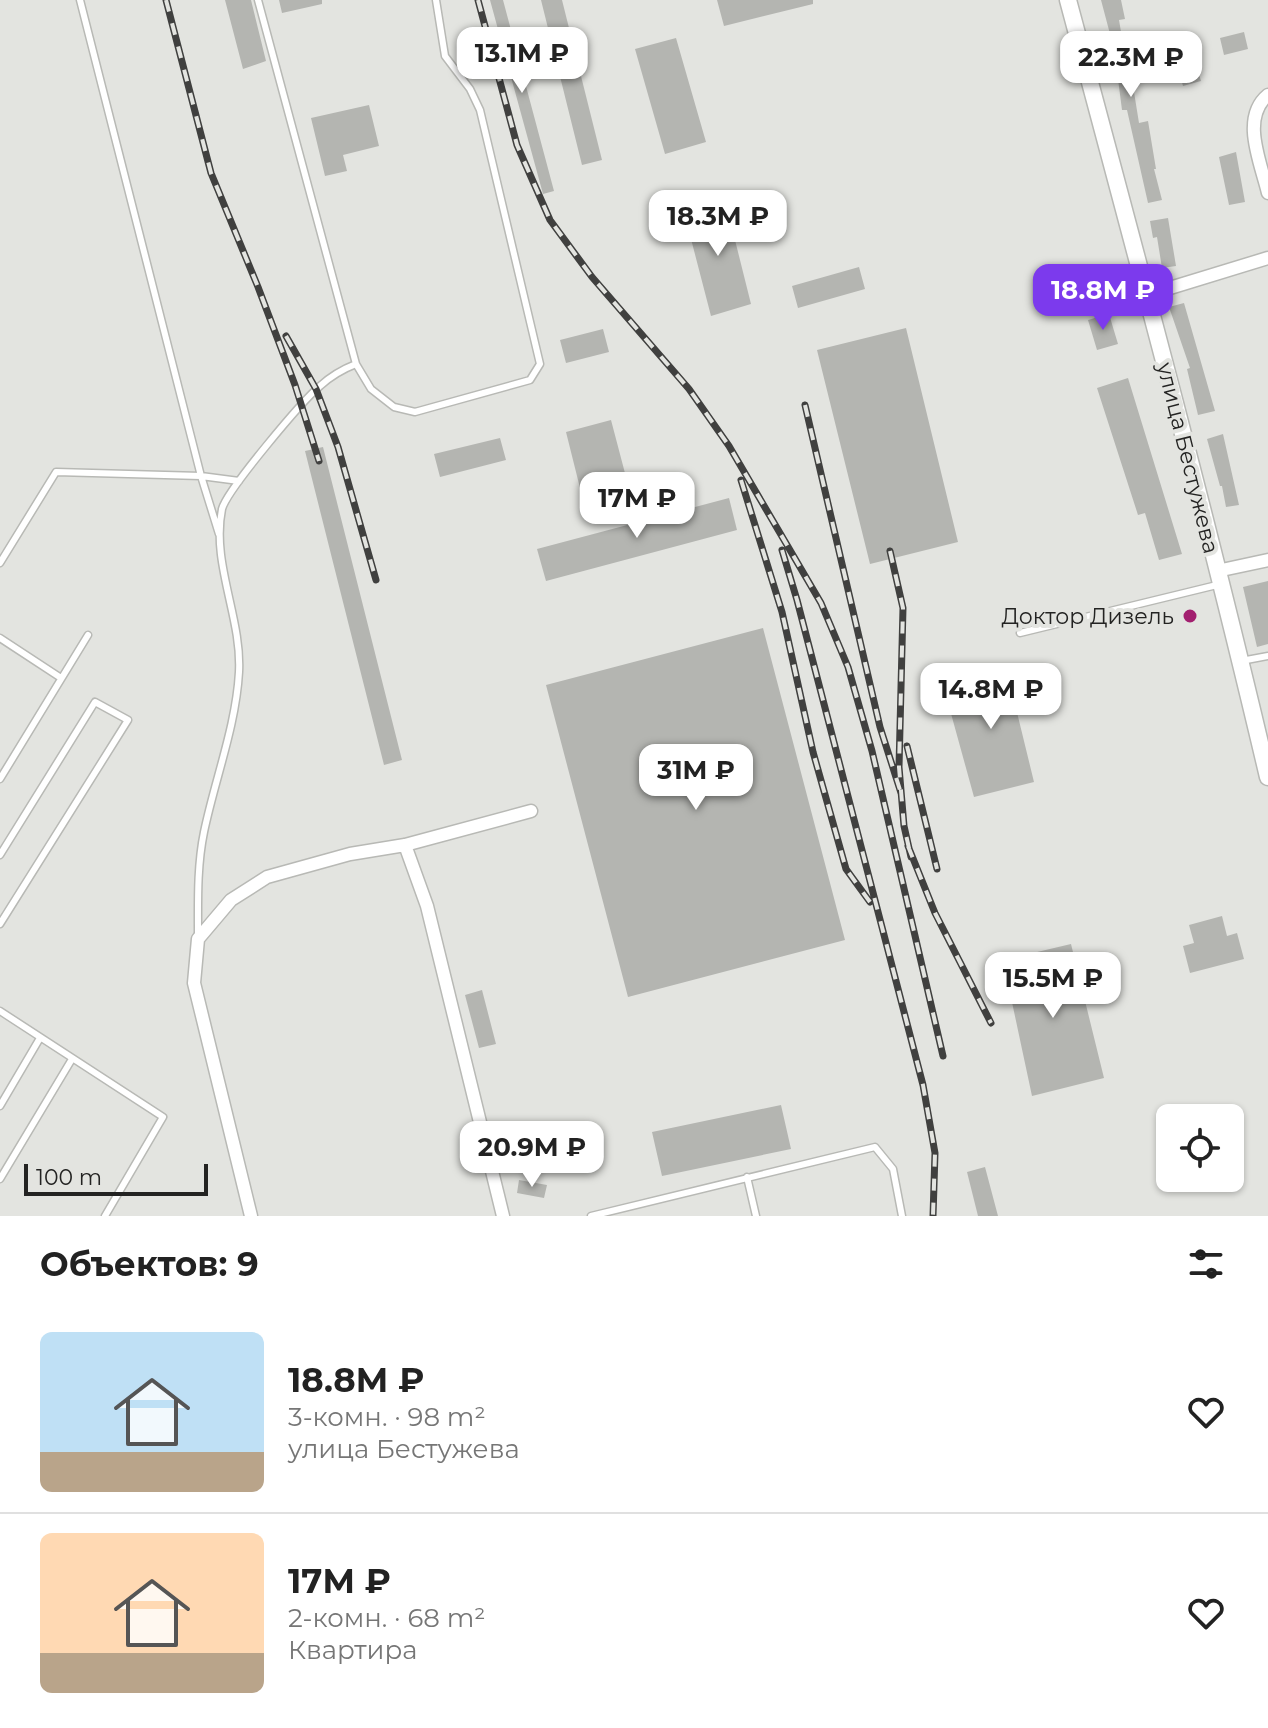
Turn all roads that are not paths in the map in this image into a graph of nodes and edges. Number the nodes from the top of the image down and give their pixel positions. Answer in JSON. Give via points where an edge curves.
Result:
{"nodes":[{"id":1,"x":80,"y":0,"type":"edge"},
{"id":2,"x":258,"y":0,"type":"edge"},
{"id":3,"x":436,"y":0,"type":"edge"},
{"id":4,"x":1068,"y":0,"type":"edge"},
{"id":5,"x":1268,"y":95,"type":"edge"},
{"id":6,"x":1268,"y":193,"type":"edge"},
{"id":7,"x":1268,"y":258,"type":"edge"},
{"id":8,"x":1147,"y":295,"type":"junction"},
{"id":9,"x":356,"y":364,"type":"junction"},
{"id":10,"x":201,"y":476,"type":"junction"},
{"id":11,"x":239,"y":481,"type":"junction"},
{"id":12,"x":220,"y":537,"type":"junction"},
{"id":13,"x":1268,"y":560,"type":"edge"},
{"id":14,"x":0,"y":563,"type":"edge"},
{"id":15,"x":1219,"y":577,"type":"junction"},
{"id":16,"x":1020,"y":633,"type":"dead end"},
{"id":17,"x":88,"y":635,"type":"dead end"},
{"id":18,"x":0,"y":638,"type":"edge"},
{"id":19,"x":1268,"y":656,"type":"edge"},
{"id":20,"x":1241,"y":661,"type":"junction"},
{"id":21,"x":61,"y":678,"type":"junction"},
{"id":22,"x":1268,"y":777,"type":"edge"},
{"id":23,"x":0,"y":779,"type":"edge"},
{"id":24,"x":531,"y":811,"type":"dead end"},
{"id":25,"x":405,"y":845,"type":"junction"},
{"id":26,"x":0,"y":855,"type":"edge"},
{"id":27,"x":0,"y":924,"type":"edge"},
{"id":28,"x":198,"y":939,"type":"junction"},
{"id":29,"x":0,"y":1011,"type":"edge"},
{"id":30,"x":40,"y":1038,"type":"junction"},
{"id":31,"x":72,"y":1059,"type":"junction"},
{"id":32,"x":0,"y":1106,"type":"edge"},
{"id":33,"x":747,"y":1177,"type":"junction"},
{"id":34,"x":0,"y":1179,"type":"edge"},
{"id":35,"x":105,"y":1216,"type":"edge"},
{"id":36,"x":251,"y":1216,"type":"edge"},
{"id":37,"x":503,"y":1216,"type":"edge"},
{"id":38,"x":591,"y":1216,"type":"edge"},
{"id":39,"x":756,"y":1216,"type":"edge"},
{"id":40,"x":902,"y":1216,"type":"edge"}],
"edges":[{"from":1,"to":10,"type":"lane"},
{"from":2,"to":9,"type":"lane"},
{"from":3,"to":9,"type":"lane","via":[[445,56],[480,110],[540,364],[530,380],[415,412],[394,407],[371,389]]},
{"from":4,"to":8,"type":"street","name":"улица Бестужева"},
{"from":5,"to":6,"type":"street","via":[[1255,109],[1253,125]]},
{"from":7,"to":8,"type":"street"},
{"from":8,"to":15,"type":"street","name":"улица Бестужева"},
{"from":9,"to":11,"type":"lane","via":[[316,389]]},
{"from":10,"to":11,"type":"lane"},
{"from":10,"to":12,"type":"lane"},
{"from":10,"to":14,"type":"lane","via":[[56,472]]},
{"from":11,"to":12,"type":"lane","via":[[223,506]]},
{"from":12,"to":28,"type":"lane","via":[[239,670],[203,835]]},
{"from":13,"to":15,"type":"street"},
{"from":15,"to":16,"type":"lane"},
{"from":15,"to":20,"type":"street","name":"улица Бестужева"},
{"from":17,"to":21,"type":"lane"},
{"from":18,"to":21,"type":"lane"},
{"from":19,"to":20,"type":"lane"},
{"from":20,"to":22,"type":"street","name":"улица Бестужева"},
{"from":21,"to":23,"type":"lane"},
{"from":24,"to":25,"type":"street"},
{"from":25,"to":28,"type":"street","via":[[267,877],[231,900]]},
{"from":25,"to":37,"type":"street","via":[[427,906]]},
{"from":26,"to":27,"type":"lane","via":[[95,702],[128,720]]},
{"from":28,"to":36,"type":"street","via":[[194,983]]},
{"from":29,"to":30,"type":"lane"},
{"from":30,"to":31,"type":"lane"},
{"from":30,"to":32,"type":"lane"},
{"from":31,"to":34,"type":"lane"},
{"from":31,"to":35,"type":"lane","via":[[163,1117]]},
{"from":33,"to":38,"type":"lane"},
{"from":33,"to":39,"type":"lane"},
{"from":33,"to":40,"type":"lane","via":[[875,1147],[893,1169]]}]}
